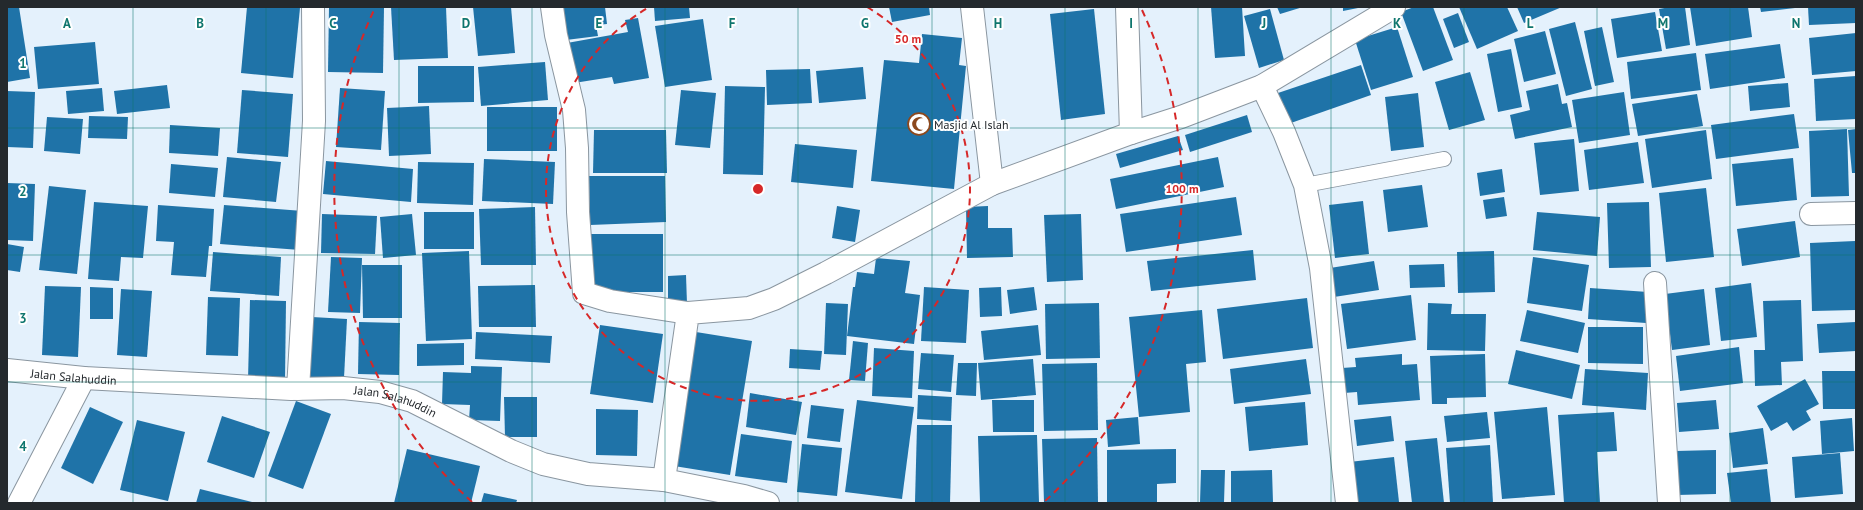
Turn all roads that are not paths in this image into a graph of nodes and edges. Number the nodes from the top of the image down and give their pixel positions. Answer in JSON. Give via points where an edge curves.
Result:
{"nodes":[{"id":1,"x":313,"y":7,"type":"edge"},
{"id":2,"x":552,"y":7,"type":"edge"},
{"id":3,"x":972,"y":7,"type":"edge"},
{"id":4,"x":1127,"y":7,"type":"edge"},
{"id":5,"x":1394,"y":7,"type":"edge"},
{"id":6,"x":1262,"y":86,"type":"junction"},
{"id":7,"x":1131,"y":132,"type":"junction"},
{"id":8,"x":1444,"y":159,"type":"dead end"},
{"id":9,"x":992,"y":184,"type":"junction"},
{"id":10,"x":1305,"y":184,"type":"junction"},
{"id":11,"x":1856,"y":213,"type":"edge"},
{"id":12,"x":1811,"y":214,"type":"dead end"},
{"id":13,"x":1655,"y":283,"type":"dead end"},
{"id":14,"x":688,"y":314,"type":"junction"},
{"id":15,"x":7,"y":370,"type":"edge"},
{"id":16,"x":84,"y":378,"type":"junction"},
{"id":17,"x":298,"y":389,"type":"junction"},
{"id":18,"x":664,"y":480,"type":"junction"},
{"id":19,"x":19,"y":503,"type":"edge"},
{"id":20,"x":768,"y":503,"type":"edge"},
{"id":21,"x":1347,"y":503,"type":"edge"},
{"id":22,"x":1669,"y":503,"type":"edge"}],
"edges":[{"from":1,"to":17,"type":"street","via":[[314,121]]},
{"from":2,"to":14,"type":"street","via":[[574,110],[578,220],[584,293],[610,301]]},
{"from":3,"to":9,"type":"street"},
{"from":4,"to":7,"type":"street"},
{"from":5,"to":6,"type":"street"},
{"from":6,"to":7,"type":"street","via":[[1181,117]]},
{"from":6,"to":10,"type":"street"},
{"from":7,"to":9,"type":"street"},
{"from":8,"to":10,"type":"lane"},
{"from":9,"to":14,"type":"street","via":[[774,299],[749,308]]},
{"from":10,"to":21,"type":"street","via":[[1322,275]]},
{"from":11,"to":12,"type":"street"},
{"from":13,"to":22,"type":"street"},
{"from":14,"to":18,"type":"street"},
{"from":15,"to":16,"type":"street","name":"Jalan Salahuddin"},
{"from":16,"to":17,"type":"street","name":"Jalan Salahuddin"},
{"from":16,"to":19,"type":"street"},
{"from":17,"to":18,"type":"street","name":"Jalan Salahuddin","via":[[343,388],[380,392],[412,401],[511,452],[543,464],[588,474]]},
{"from":18,"to":20,"type":"street","name":"Jalan Salahuddin"}]}
